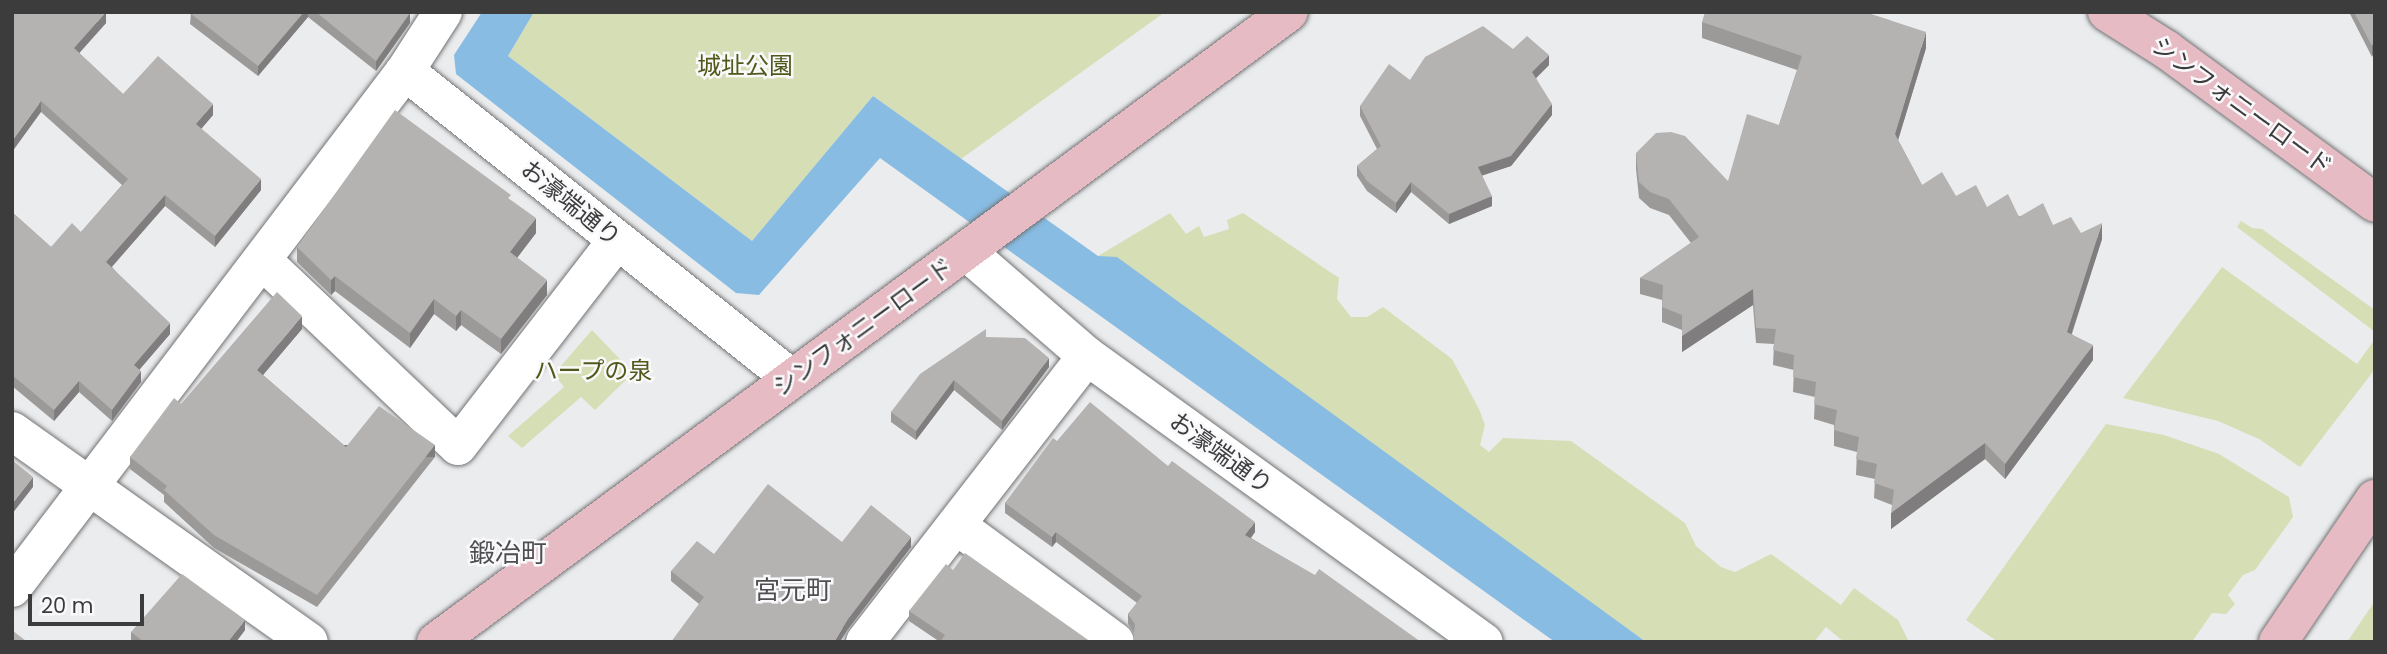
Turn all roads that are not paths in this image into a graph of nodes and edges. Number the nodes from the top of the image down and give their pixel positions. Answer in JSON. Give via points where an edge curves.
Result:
{"nodes":[{"id":1,"x":443,"y":12,"type":"edge"},
{"id":2,"x":1289,"y":12,"type":"edge"},
{"id":3,"x":2107,"y":12,"type":"edge"},
{"id":4,"x":405,"y":71,"type":"junction"},
{"id":5,"x":2375,"y":203,"type":"edge"},
{"id":6,"x":617,"y":240,"type":"junction"},
{"id":7,"x":967,"y":252,"type":"junction"},
{"id":8,"x":262,"y":260,"type":"junction"},
{"id":9,"x":1087,"y":356,"type":"junction"},
{"id":10,"x":791,"y":378,"type":"junction"},
{"id":11,"x":12,"y":431,"type":"edge"},
{"id":12,"x":92,"y":487,"type":"junction"},
{"id":13,"x":2375,"y":499,"type":"edge"},
{"id":14,"x":956,"y":525,"type":"junction"},
{"id":15,"x":12,"y":588,"type":"edge"},
{"id":16,"x":309,"y":642,"type":"edge"},
{"id":17,"x":436,"y":642,"type":"edge"},
{"id":18,"x":865,"y":642,"type":"edge"},
{"id":19,"x":1115,"y":642,"type":"edge"},
{"id":20,"x":1484,"y":642,"type":"edge"},
{"id":21,"x":2277,"y":642,"type":"edge"}],
"edges":[{"from":1,"to":4,"type":"street"},
{"from":2,"to":7,"type":"main road","name":"シンフォニーロード"},
{"from":3,"to":5,"type":"main road","name":"シンフォニーロード"},
{"from":4,"to":6,"type":"street","name":"お濠端通り"},
{"from":4,"to":8,"type":"street"},
{"from":6,"to":8,"type":"street","via":[[458,446]]},
{"from":6,"to":10,"type":"street","name":"お濠端通り"},
{"from":7,"to":9,"type":"street","name":"お濠端通り"},
{"from":7,"to":10,"type":"main road","name":"シンフォニーロード"},
{"from":8,"to":12,"type":"street"},
{"from":9,"to":14,"type":"street"},
{"from":9,"to":20,"type":"street","name":"お濠端通り"},
{"from":10,"to":17,"type":"main road","name":"シンフォニーロード"},
{"from":11,"to":12,"type":"street"},
{"from":12,"to":15,"type":"street"},
{"from":12,"to":16,"type":"street"},
{"from":13,"to":21,"type":"main road"},
{"from":14,"to":18,"type":"street"},
{"from":14,"to":19,"type":"street"}]}
